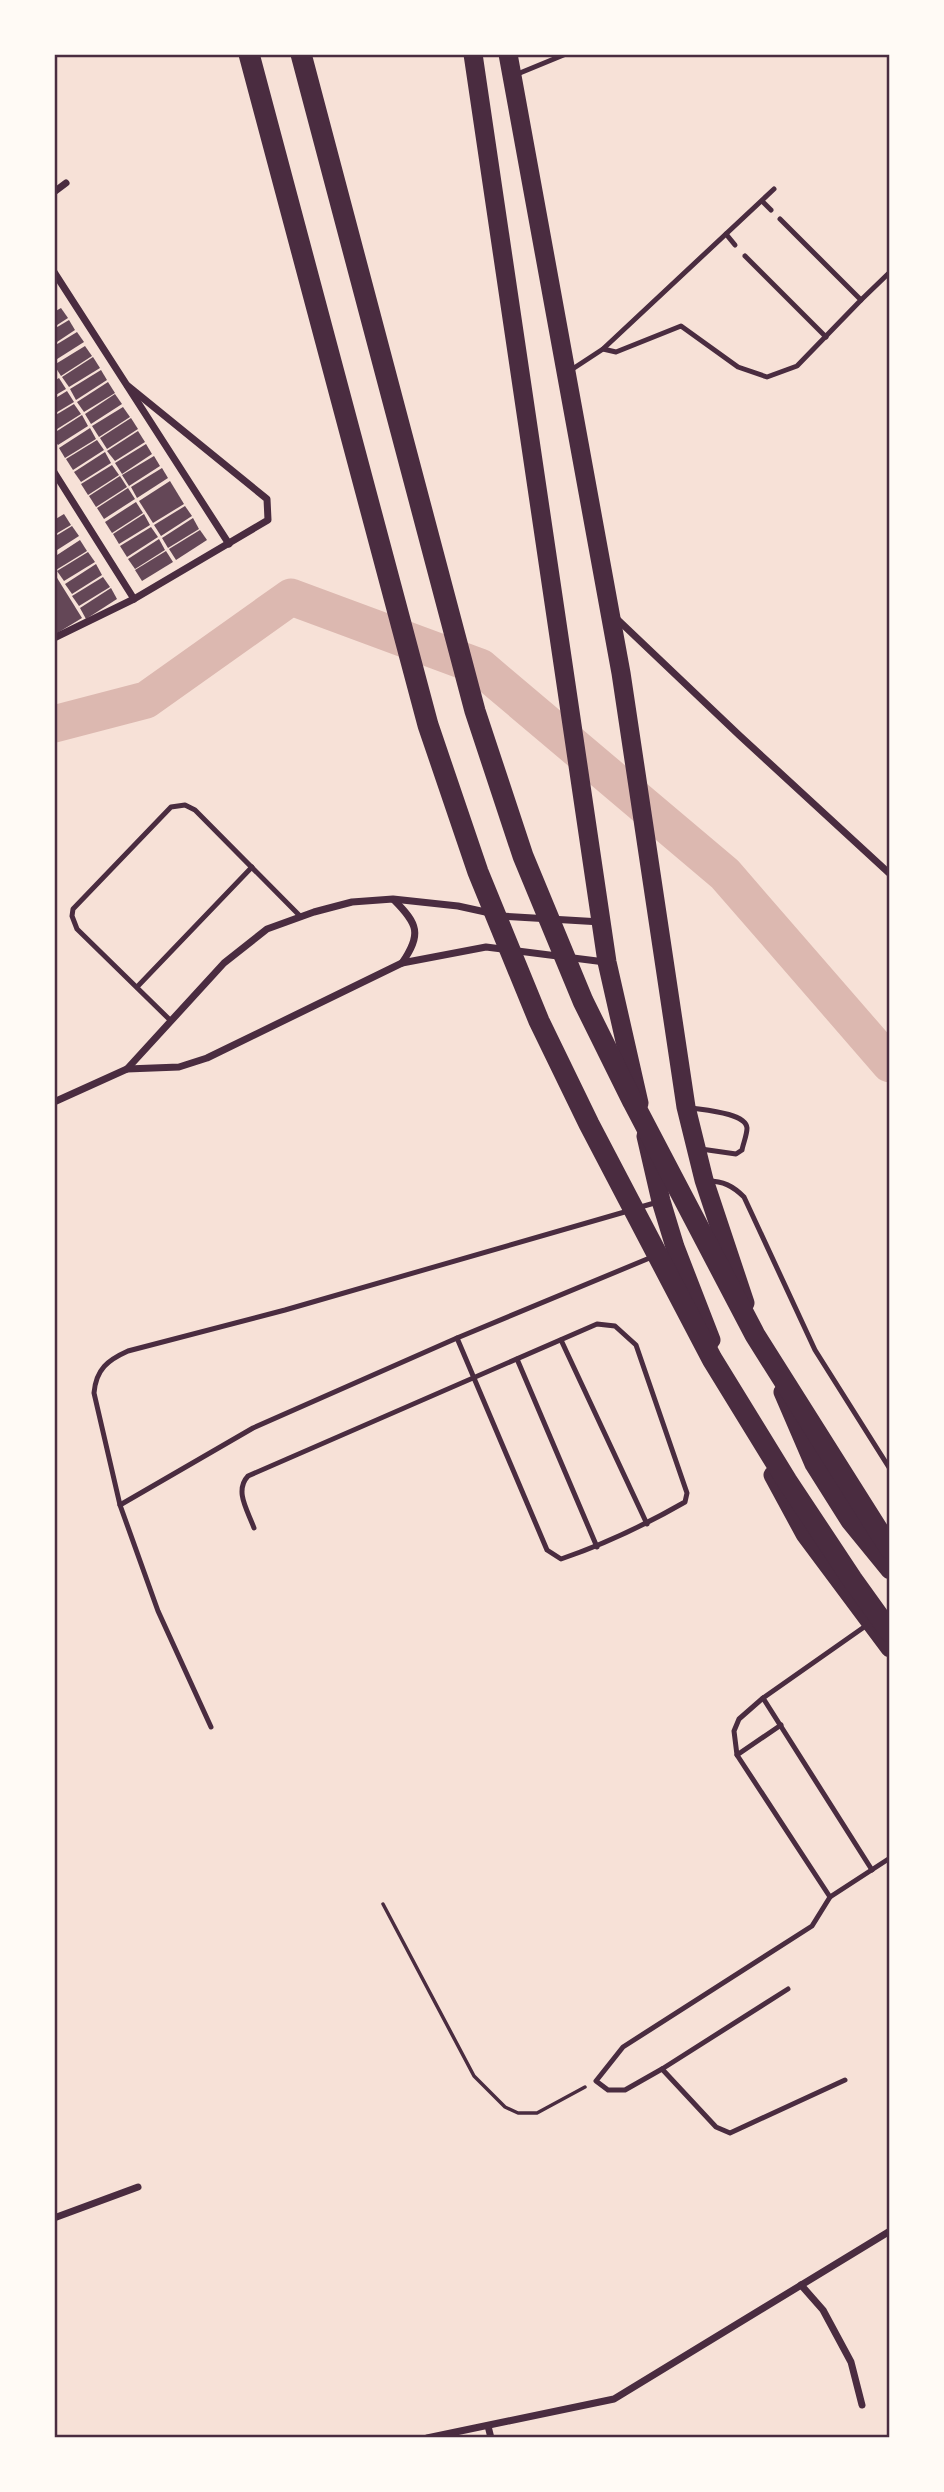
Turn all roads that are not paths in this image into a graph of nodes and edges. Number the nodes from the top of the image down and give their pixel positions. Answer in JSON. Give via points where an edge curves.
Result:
{"nodes":[{"id":1,"x":249,"y":54,"type":"edge"},
{"id":2,"x":301,"y":54,"type":"edge"},
{"id":3,"x":473,"y":54,"type":"edge"},
{"id":4,"x":508,"y":54,"type":"edge"},
{"id":5,"x":566,"y":54,"type":"edge"},
{"id":6,"x":512,"y":77,"type":"junction"},
{"id":7,"x":66,"y":183,"type":"dead end"},
{"id":8,"x":774,"y":189,"type":"dead end"},
{"id":9,"x":54,"y":192,"type":"edge"},
{"id":10,"x":761,"y":201,"type":"junction"},
{"id":11,"x":771,"y":210,"type":"dead end"},
{"id":12,"x":780,"y":219,"type":"dead end"},
{"id":13,"x":726,"y":234,"type":"junction"},
{"id":14,"x":735,"y":245,"type":"dead end"},
{"id":15,"x":745,"y":256,"type":"dead end"},
{"id":16,"x":54,"y":272,"type":"edge"},
{"id":17,"x":890,"y":272,"type":"edge"},
{"id":18,"x":862,"y":300,"type":"junction"},
{"id":19,"x":826,"y":337,"type":"junction"},
{"id":20,"x":603,"y":349,"type":"junction"},
{"id":21,"x":567,"y":372,"type":"junction"},
{"id":22,"x":128,"y":386,"type":"junction"},
{"id":23,"x":54,"y":472,"type":"edge"},
{"id":24,"x":229,"y":544,"type":"junction"},
{"id":25,"x":134,"y":598,"type":"junction"},
{"id":26,"x":609,"y":611,"type":"junction"},
{"id":27,"x":54,"y":638,"type":"edge"},
{"id":28,"x":252,"y":867,"type":"junction"},
{"id":29,"x":887,"y":872,"type":"edge"},
{"id":30,"x":393,"y":899,"type":"junction"},
{"id":31,"x":301,"y":917,"type":"junction"},
{"id":32,"x":602,"y":922,"type":"junction"},
{"id":33,"x":607,"y":962,"type":"junction"},
{"id":34,"x":402,"y":963,"type":"junction"},
{"id":35,"x":137,"y":987,"type":"junction"},
{"id":36,"x":170,"y":1020,"type":"junction"},
{"id":37,"x":127,"y":1069,"type":"junction"},
{"id":38,"x":54,"y":1102,"type":"edge"},
{"id":39,"x":686,"y":1107,"type":"junction"},
{"id":40,"x":695,"y":1148,"type":"junction"},
{"id":41,"x":704,"y":1181,"type":"junction"},
{"id":42,"x":661,"y":1201,"type":"junction"},
{"id":43,"x":675,"y":1247,"type":"junction"},
{"id":44,"x":457,"y":1338,"type":"junction"},
{"id":45,"x":561,"y":1340,"type":"junction"},
{"id":46,"x":517,"y":1359,"type":"junction"},
{"id":47,"x":472,"y":1378,"type":"junction"},
{"id":48,"x":890,"y":1469,"type":"edge"},
{"id":49,"x":120,"y":1505,"type":"junction"},
{"id":50,"x":648,"y":1524,"type":"junction"},
{"id":51,"x":254,"y":1528,"type":"dead end"},
{"id":52,"x":597,"y":1547,"type":"junction"},
{"id":53,"x":890,"y":1549,"type":"edge"},
{"id":54,"x":890,"y":1570,"type":"edge"},
{"id":55,"x":880,"y":1627,"type":"edge"},
{"id":56,"x":890,"y":1648,"type":"edge"},
{"id":57,"x":763,"y":1698,"type":"junction"},
{"id":58,"x":781,"y":1725,"type":"junction"},
{"id":59,"x":211,"y":1727,"type":"dead end"},
{"id":60,"x":737,"y":1755,"type":"junction"},
{"id":61,"x":890,"y":1858,"type":"edge"},
{"id":62,"x":872,"y":1870,"type":"junction"},
{"id":63,"x":830,"y":1897,"type":"junction"},
{"id":64,"x":788,"y":1989,"type":"dead end"},
{"id":65,"x":662,"y":2069,"type":"junction"},
{"id":66,"x":845,"y":2080,"type":"dead end"},
{"id":67,"x":138,"y":2187,"type":"dead end"},
{"id":68,"x":54,"y":2218,"type":"edge"},
{"id":69,"x":890,"y":2231,"type":"edge"},
{"id":70,"x":801,"y":2285,"type":"junction"},
{"id":71,"x":862,"y":2405,"type":"dead end"},
{"id":72,"x":488,"y":2426,"type":"junction"},
{"id":73,"x":428,"y":2438,"type":"edge"},
{"id":74,"x":491,"y":2438,"type":"edge"}],
"edges":[{"from":1,"to":55,"type":"highway","via":[[428,725],[478,873],[539,1021],[712,1359]]},
{"from":2,"to":53,"type":"highway","via":[[475,711],[523,856],[583,1002],[755,1335]]},
{"from":3,"to":32,"type":"highway"},
{"from":4,"to":6,"type":"highway"},
{"from":5,"to":6,"type":"lane"},
{"from":6,"to":21,"type":"highway"},
{"from":7,"to":9,"type":"street"},
{"from":8,"to":10,"type":"lane"},
{"from":10,"to":11,"type":"lane"},
{"from":10,"to":13,"type":"lane"},
{"from":12,"to":18,"type":"lane"},
{"from":13,"to":14,"type":"lane"},
{"from":13,"to":20,"type":"lane"},
{"from":15,"to":19,"type":"lane"},
{"from":16,"to":22,"type":"street"},
{"from":17,"to":18,"type":"lane"},
{"from":18,"to":19,"type":"lane"},
{"from":19,"to":20,"type":"lane","via":[[797,366],[767,377],[738,367],[681,326],[616,352]]},
{"from":20,"to":21,"type":"lane"},
{"from":21,"to":26,"type":"highway"},
{"from":22,"to":24,"type":"street"},
{"from":22,"to":24,"type":"street","via":[[267,499],[268,520]]},
{"from":23,"to":25,"type":"street"},
{"from":24,"to":25,"type":"street"},
{"from":25,"to":27,"type":"street"},
{"from":26,"to":29,"type":"street"},
{"from":26,"to":39,"type":"highway"},
{"from":28,"to":31,"type":"lane"},
{"from":28,"to":35,"type":"lane"},
{"from":28,"to":35,"type":"lane","via":[[195,810],[185,805],[171,807],[159,818],[73,909],[72,916],[77,929]]},
{"from":30,"to":31,"type":"street","via":[[352,902]]},
{"from":30,"to":32,"type":"street","via":[[458,906],[509,918]]},
{"from":30,"to":34,"type":"street","via":[[416,932],[414,945]]},
{"from":31,"to":36,"type":"street","via":[[267,929],[224,963]]},
{"from":32,"to":33,"type":"highway"},
{"from":33,"to":34,"type":"street","via":[[486,947]]},
{"from":33,"to":42,"type":"highway"},
{"from":34,"to":37,"type":"street","via":[[207,1058],[180,1066]]},
{"from":35,"to":36,"type":"lane"},
{"from":36,"to":37,"type":"street"},
{"from":37,"to":38,"type":"street"},
{"from":39,"to":40,"type":"highway"},
{"from":39,"to":40,"type":"lane","via":[[734,1115],[747,1127],[736,1154]]},
{"from":40,"to":41,"type":"highway"},
{"from":41,"to":48,"type":"lane","via":[[734,1187],[744,1197],[815,1350]]},
{"from":41,"to":54,"type":"highway","via":[[749,1315],[814,1464],[850,1521]]},
{"from":42,"to":43,"type":"highway"},
{"from":42,"to":49,"type":"lane","via":[[112,1358],[100,1370],[94,1393]]},
{"from":43,"to":44,"type":"lane"},
{"from":43,"to":55,"type":"highway","via":[[741,1419],[805,1534]]},
{"from":44,"to":47,"type":"lane"},
{"from":44,"to":49,"type":"lane","via":[[253,1428]]},
{"from":45,"to":46,"type":"lane"},
{"from":45,"to":50,"type":"lane"},
{"from":45,"to":50,"type":"lane","via":[[597,1324],[610,1324],[636,1345],[687,1493],[685,1502]]},
{"from":46,"to":47,"type":"lane"},
{"from":46,"to":52,"type":"lane"},
{"from":47,"to":51,"type":"lane","via":[[248,1476],[240,1492]]},
{"from":47,"to":52,"type":"lane","via":[[547,1550],[561,1559]]},
{"from":49,"to":59,"type":"lane","via":[[158,1611]]},
{"from":50,"to":52,"type":"lane"},
{"from":55,"to":56,"type":"highway"},
{"from":55,"to":57,"type":"lane"},
{"from":57,"to":58,"type":"lane"},
{"from":57,"to":60,"type":"lane","via":[[738,1719],[734,1731]]},
{"from":58,"to":60,"type":"lane"},
{"from":58,"to":62,"type":"lane"},
{"from":60,"to":63,"type":"lane"},
{"from":61,"to":62,"type":"lane"},
{"from":62,"to":63,"type":"lane"},
{"from":63,"to":65,"type":"lane","via":[[812,1926],[623,2047],[596,2081],[608,2090],[625,2090]]},
{"from":64,"to":65,"type":"lane"},
{"from":65,"to":66,"type":"lane","via":[[716,2127],[730,2133]]},
{"from":67,"to":68,"type":"street"},
{"from":69,"to":70,"type":"street"},
{"from":70,"to":71,"type":"street","via":[[823,2310],[851,2362]]},
{"from":70,"to":72,"type":"street","via":[[614,2399]]},
{"from":72,"to":73,"type":"street"},
{"from":72,"to":74,"type":"street"}]}
